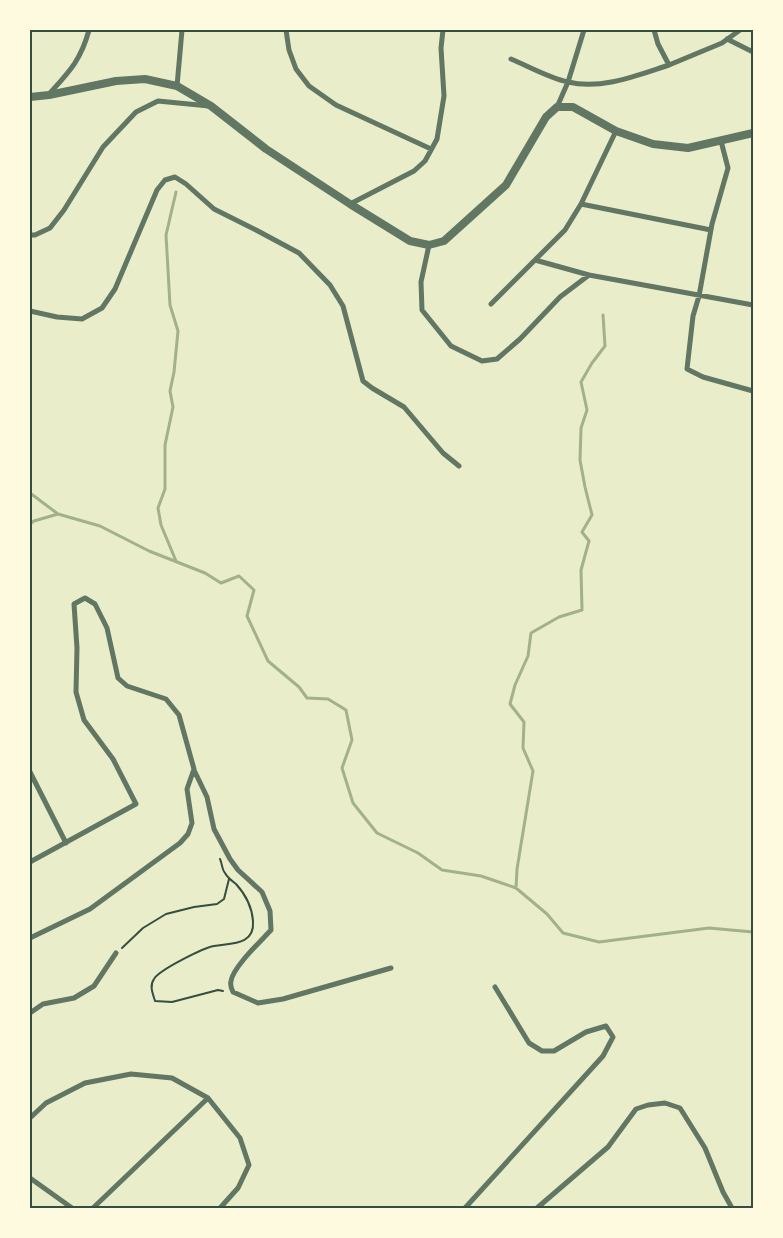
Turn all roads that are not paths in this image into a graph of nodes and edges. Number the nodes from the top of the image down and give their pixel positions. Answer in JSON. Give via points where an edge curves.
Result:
{"nodes":[{"id":1,"x":89,"y":30,"type":"edge"},
{"id":2,"x":182,"y":30,"type":"edge"},
{"id":3,"x":286,"y":30,"type":"edge"},
{"id":4,"x":443,"y":30,"type":"edge"},
{"id":5,"x":584,"y":30,"type":"edge"},
{"id":6,"x":654,"y":30,"type":"edge"},
{"id":7,"x":740,"y":30,"type":"edge"},
{"id":8,"x":727,"y":39,"type":"junction"},
{"id":9,"x":753,"y":52,"type":"edge"},
{"id":10,"x":510,"y":59,"type":"dead end"},
{"id":11,"x":669,"y":65,"type":"junction"},
{"id":12,"x":568,"y":82,"type":"junction"},
{"id":13,"x":177,"y":86,"type":"junction"},
{"id":14,"x":48,"y":95,"type":"junction"},
{"id":15,"x":30,"y":97,"type":"edge"},
{"id":16,"x":211,"y":106,"type":"junction"},
{"id":17,"x":557,"y":107,"type":"junction"},
{"id":18,"x":616,"y":131,"type":"junction"},
{"id":19,"x":753,"y":133,"type":"edge"},
{"id":20,"x":721,"y":141,"type":"junction"},
{"id":21,"x":431,"y":149,"type":"junction"},
{"id":22,"x":350,"y":204,"type":"junction"},
{"id":23,"x":581,"y":204,"type":"junction"},
{"id":24,"x":711,"y":230,"type":"junction"},
{"id":25,"x":30,"y":235,"type":"edge"},
{"id":26,"x":429,"y":245,"type":"junction"},
{"id":27,"x":535,"y":260,"type":"junction"},
{"id":28,"x":589,"y":275,"type":"junction"},
{"id":29,"x":699,"y":296,"type":"junction"},
{"id":30,"x":491,"y":304,"type":"dead end"},
{"id":31,"x":753,"y":305,"type":"edge"},
{"id":32,"x":30,"y":311,"type":"edge"},
{"id":33,"x":753,"y":391,"type":"edge"},
{"id":34,"x":459,"y":466,"type":"dead end"},
{"id":35,"x":194,"y":769,"type":"junction"},
{"id":36,"x":30,"y":772,"type":"edge"},
{"id":37,"x":37,"y":786,"type":"junction"},
{"id":38,"x":30,"y":789,"type":"edge"},
{"id":39,"x":66,"y":843,"type":"junction"},
{"id":40,"x":30,"y":862,"type":"edge"},
{"id":41,"x":30,"y":938,"type":"edge"},
{"id":42,"x":116,"y":952,"type":"road end"},
{"id":43,"x":391,"y":968,"type":"dead end"},
{"id":44,"x":494,"y":987,"type":"dead end"},
{"id":45,"x":30,"y":1013,"type":"edge"},
{"id":46,"x":208,"y":1098,"type":"junction"},
{"id":47,"x":30,"y":1118,"type":"edge"},
{"id":48,"x":30,"y":1178,"type":"edge"},
{"id":49,"x":72,"y":1208,"type":"edge"},
{"id":50,"x":93,"y":1208,"type":"edge"},
{"id":51,"x":220,"y":1208,"type":"edge"},
{"id":52,"x":465,"y":1208,"type":"edge"},
{"id":53,"x":537,"y":1208,"type":"edge"},
{"id":54,"x":732,"y":1208,"type":"edge"}],
"edges":[{"from":1,"to":14,"type":"street","via":[[73,68]]},
{"from":2,"to":13,"type":"street"},
{"from":3,"to":21,"type":"street","via":[[296,69],[309,86],[336,105]]},
{"from":4,"to":21,"type":"street","via":[[444,96],[437,139]]},
{"from":5,"to":12,"type":"street"},
{"from":6,"to":11,"type":"street"},
{"from":7,"to":8,"type":"street"},
{"from":8,"to":9,"type":"street"},
{"from":8,"to":11,"type":"street"},
{"from":10,"to":12,"type":"street"},
{"from":11,"to":12,"type":"street","via":[[627,79],[595,84]]},
{"from":12,"to":17,"type":"street"},
{"from":13,"to":14,"type":"street","via":[[145,79],[116,81]]},
{"from":13,"to":16,"type":"street"},
{"from":14,"to":15,"type":"street"},
{"from":16,"to":22,"type":"street","via":[[266,149]]},
{"from":16,"to":25,"type":"street","via":[[158,101],[136,112],[103,147],[50,228]]},
{"from":17,"to":18,"type":"street","via":[[573,107]]},
{"from":17,"to":26,"type":"street","via":[[546,117],[506,185],[444,241]]},
{"from":18,"to":20,"type":"street","via":[[653,144],[688,148]]},
{"from":18,"to":23,"type":"street"},
{"from":19,"to":20,"type":"street"},
{"from":20,"to":24,"type":"street","via":[[728,168]]},
{"from":21,"to":22,"type":"street","via":[[414,170]]},
{"from":22,"to":26,"type":"street","via":[[410,241]]},
{"from":23,"to":24,"type":"street"},
{"from":23,"to":27,"type":"street","via":[[564,230]]},
{"from":24,"to":29,"type":"street"},
{"from":26,"to":28,"type":"street","via":[[421,282],[422,310],[451,346],[482,361],[497,359],[560,297]]},
{"from":27,"to":28,"type":"street"},
{"from":27,"to":30,"type":"street"},
{"from":28,"to":29,"type":"street"},
{"from":29,"to":31,"type":"street"},
{"from":29,"to":33,"type":"street","via":[[693,316],[687,369],[702,377]]},
{"from":32,"to":34,"type":"street","via":[[82,319],[102,308],[115,289],[157,190],[165,180],[175,178],[214,209],[299,253],[330,285],[343,306],[363,381],[404,407],[443,453]]},
{"from":35,"to":39,"type":"street","via":[[179,715],[166,699],[128,686],[118,678],[107,628],[96,604],[85,598],[74,604],[76,692],[84,720],[113,759],[136,804]]},
{"from":35,"to":41,"type":"street","via":[[187,789],[192,823],[180,843],[90,909]]},
{"from":35,"to":43,"type":"street","via":[[207,797],[221,844],[238,870],[262,892],[270,911],[271,930],[237,967],[231,979],[233,992],[258,1003]]},
{"from":36,"to":37,"type":"street"},
{"from":37,"to":38,"type":"street"},
{"from":37,"to":39,"type":"street"},
{"from":39,"to":40,"type":"street"},
{"from":42,"to":45,"type":"street","via":[[94,986],[74,998],[43,1004]]},
{"from":44,"to":52,"type":"street","via":[[529,1043],[542,1051],[554,1051],[586,1032],[606,1026],[613,1037],[603,1056]]},
{"from":46,"to":47,"type":"street","via":[[172,1078],[131,1074],[86,1083],[46,1103]]},
{"from":46,"to":50,"type":"street"},
{"from":46,"to":51,"type":"street","via":[[240,1138],[248,1166],[238,1188]]},
{"from":48,"to":49,"type":"street"},
{"from":53,"to":54,"type":"street","via":[[608,1147],[636,1109],[665,1103],[680,1108],[705,1148]]}]}
